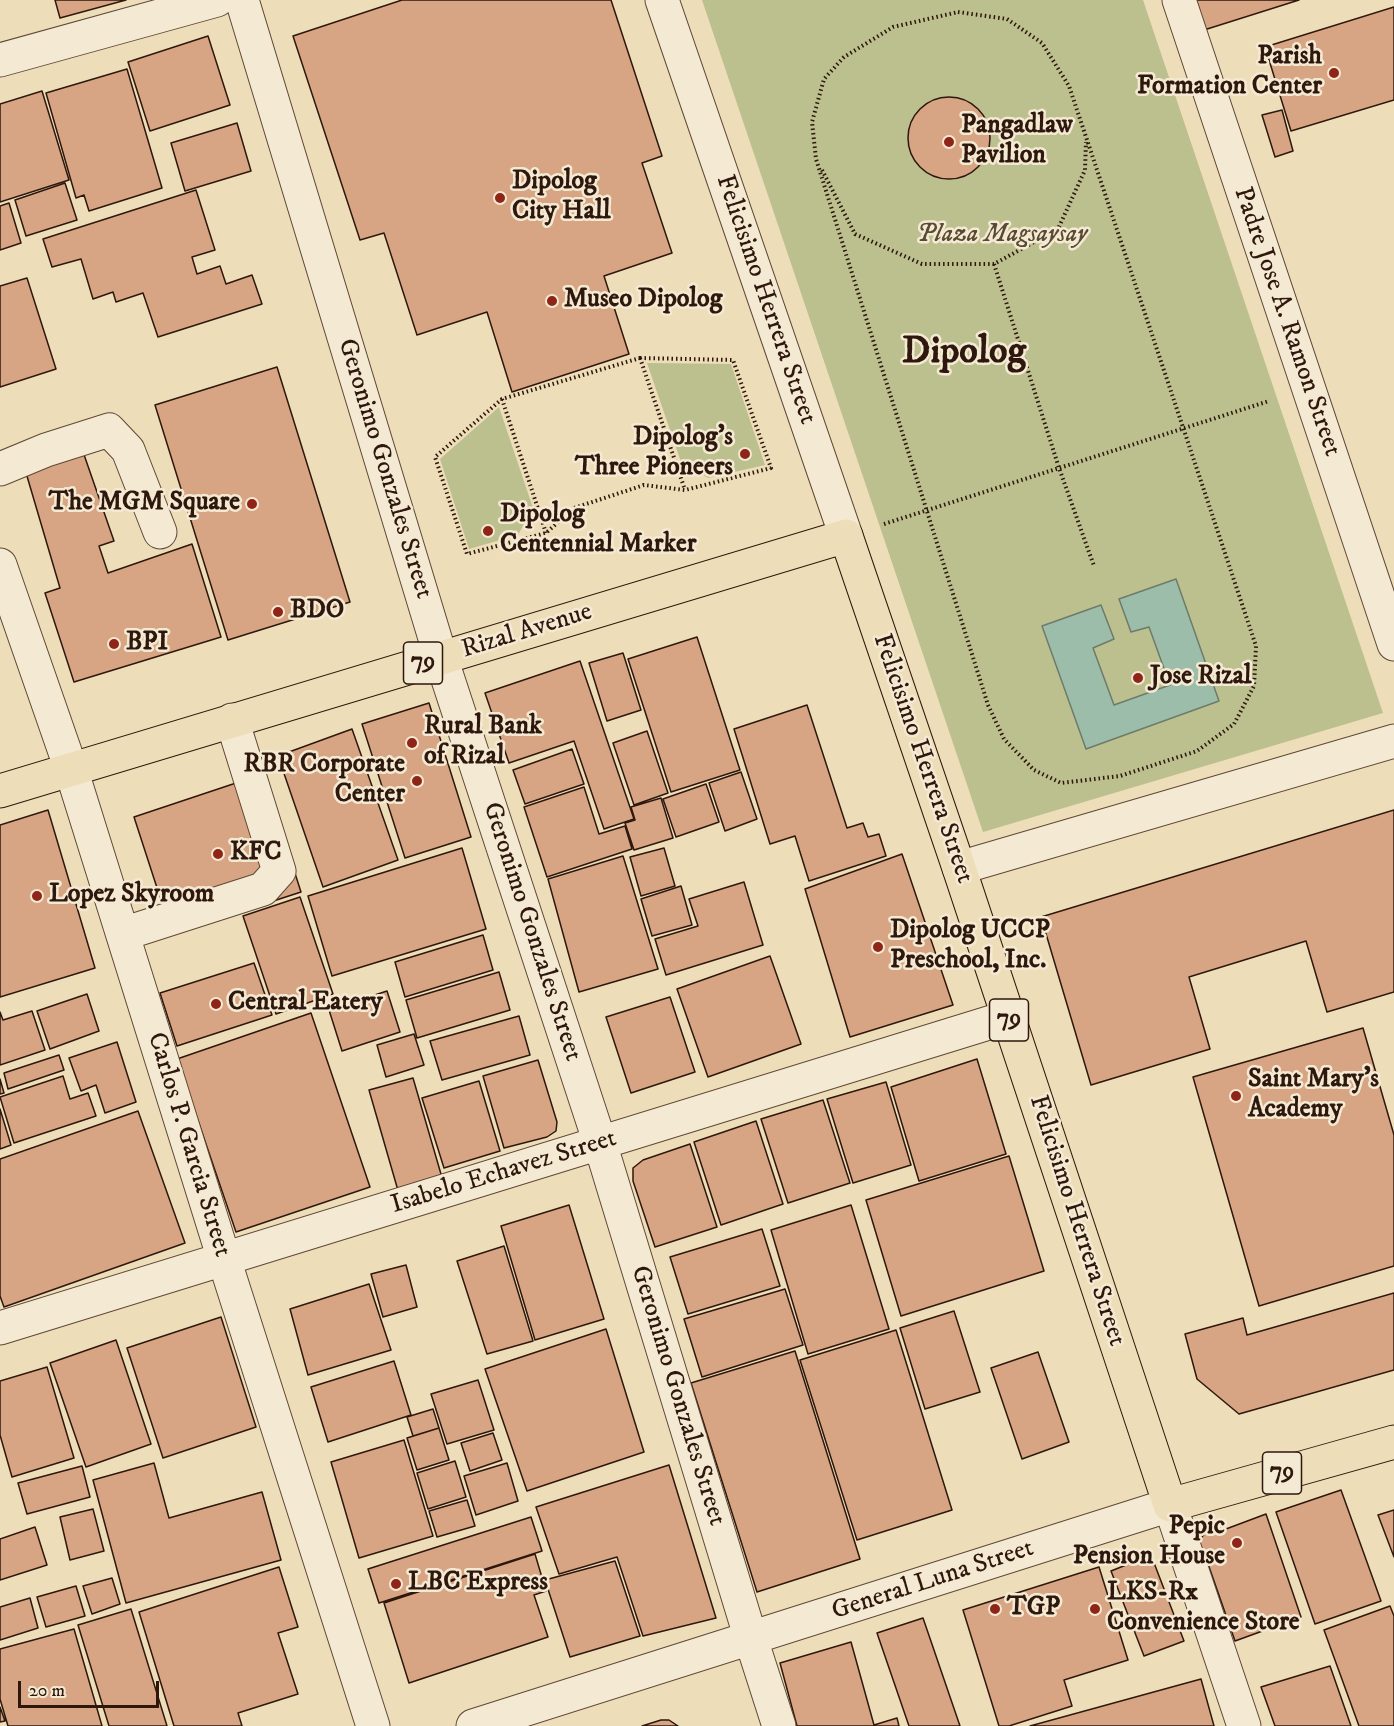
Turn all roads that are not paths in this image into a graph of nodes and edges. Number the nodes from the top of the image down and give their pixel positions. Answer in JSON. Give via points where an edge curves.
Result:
{"nodes":[{"id":1,"x":217,"y":0,"type":"edge"},
{"id":2,"x":242,"y":0,"type":"edge"},
{"id":3,"x":662,"y":0,"type":"edge"},
{"id":4,"x":1179,"y":0,"type":"edge"},
{"id":5,"x":0,"y":60,"type":"edge"},
{"id":6,"x":0,"y":469,"type":"edge"},
{"id":7,"x":160,"y":532,"type":"dead end"},
{"id":8,"x":846,"y":536,"type":"junction"},
{"id":9,"x":0,"y":565,"type":"edge"},
{"id":10,"x":1394,"y":644,"type":"edge"},
{"id":11,"x":441,"y":658,"type":"junction"},
{"id":12,"x":232,"y":720,"type":"junction"},
{"id":13,"x":1394,"y":741,"type":"edge"},
{"id":14,"x":71,"y":769,"type":"junction"},
{"id":15,"x":0,"y":790,"type":"edge"},
{"id":16,"x":959,"y":868,"type":"junction"},
{"id":17,"x":123,"y":934,"type":"junction"},
{"id":18,"x":1008,"y":1017,"type":"junction"},
{"id":19,"x":600,"y":1143,"type":"junction"},
{"id":20,"x":224,"y":1259,"type":"junction"},
{"id":21,"x":0,"y":1328,"type":"edge"},
{"id":22,"x":1394,"y":1442,"type":"edge"},
{"id":23,"x":1170,"y":1505,"type":"junction"},
{"id":24,"x":751,"y":1639,"type":"junction"},
{"id":25,"x":373,"y":1726,"type":"edge"},
{"id":26,"x":473,"y":1726,"type":"edge"},
{"id":27,"x":779,"y":1726,"type":"edge"},
{"id":28,"x":1244,"y":1726,"type":"edge"}],
"edges":[{"from":1,"to":5,"type":"street"},
{"from":2,"to":11,"type":"street","name":"Geronimo Gonzales Street"},
{"from":3,"to":8,"type":"street","name":"Felicisimo Herrera Street"},
{"from":4,"to":10,"type":"street","name":"Padre Jose A. Ramon Street"},
{"from":6,"to":7,"type":"street","via":[[109,430],[128,450]]},
{"from":8,"to":11,"type":"main road","name":"Rizal Avenue","number":"79"},
{"from":8,"to":16,"type":"main road","name":"Felicisimo Herrera Street","number":"79"},
{"from":9,"to":14,"type":"street","name":"Carlos P. Garcia Street"},
{"from":11,"to":12,"type":"main road","name":"Rizal Avenue","number":"79"},
{"from":11,"to":19,"type":"street","name":"Geronimo Gonzales Street"},
{"from":12,"to":14,"type":"main road","name":"Rizal Avenue","number":"79"},
{"from":12,"to":17,"type":"street","via":[[279,871],[263,889]]},
{"from":13,"to":16,"type":"street"},
{"from":14,"to":15,"type":"main road","name":"Rizal Avenue","number":"79"},
{"from":14,"to":17,"type":"street","name":"Carlos P. Garcia Street"},
{"from":16,"to":18,"type":"main road","name":"Felicisimo Herrera Street","number":"79"},
{"from":17,"to":20,"type":"street","name":"Carlos P. Garcia Street"},
{"from":18,"to":19,"type":"street","name":"Isabelo Echavez Street"},
{"from":18,"to":23,"type":"main road","name":"Felicisimo Herrera Street","number":"79"},
{"from":19,"to":20,"type":"street","name":"Isabelo Echavez Street"},
{"from":19,"to":24,"type":"street","name":"Geronimo Gonzales Street"},
{"from":20,"to":21,"type":"street","name":"Isabelo Echavez Street"},
{"from":20,"to":25,"type":"street","name":"Carlos P. Garcia Street"},
{"from":22,"to":23,"type":"main road","name":"General Luna Street","number":"79"},
{"from":23,"to":24,"type":"street","name":"General Luna Street"},
{"from":23,"to":28,"type":"street","name":"Felicisimo Herrera Street"},
{"from":24,"to":26,"type":"street","name":"General Luna Street"},
{"from":24,"to":27,"type":"street","name":"Geronimo Gonzales Street"}]}
